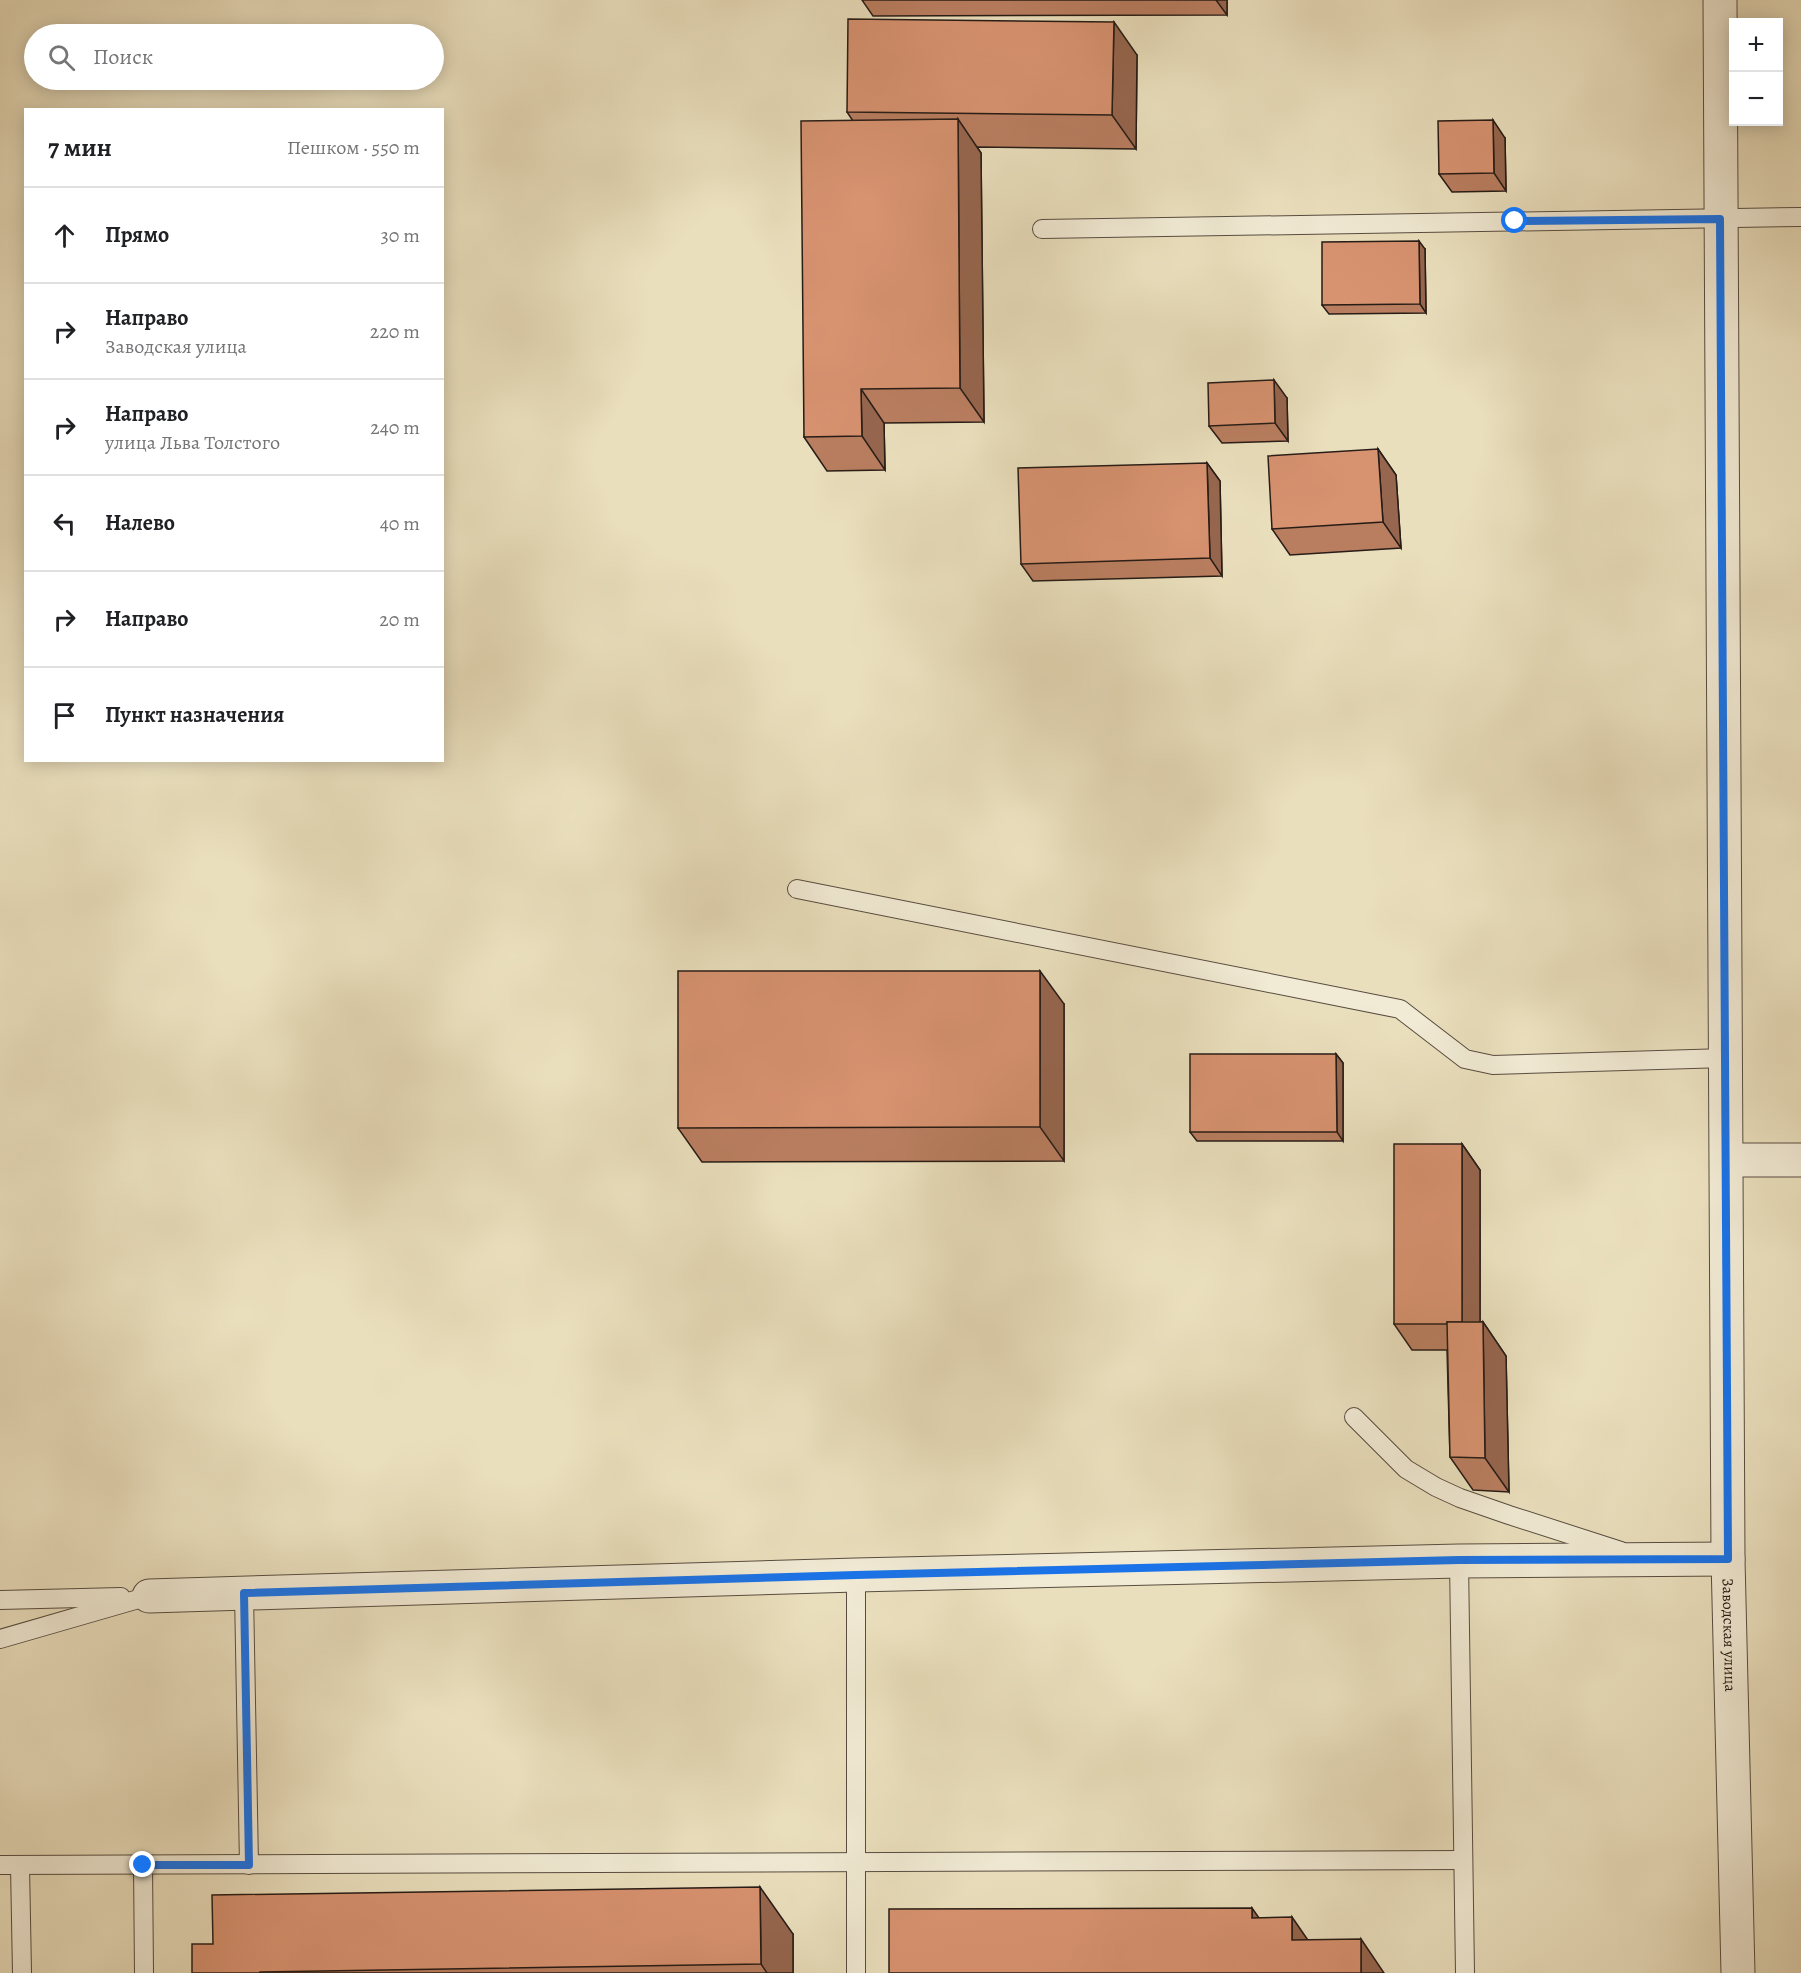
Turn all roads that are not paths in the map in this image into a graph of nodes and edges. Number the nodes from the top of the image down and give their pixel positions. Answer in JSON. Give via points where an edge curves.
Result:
{"nodes":[{"id":1,"x":1720,"y":0,"type":"edge"},
{"id":2,"x":1801,"y":217,"type":"edge"},
{"id":3,"x":1720,"y":219,"type":"junction"},
{"id":4,"x":1042,"y":229,"type":"dead end"},
{"id":5,"x":796,"y":889,"type":"dead end"},
{"id":6,"x":1726,"y":1058,"type":"junction"},
{"id":7,"x":1726,"y":1160,"type":"junction"},
{"id":8,"x":1801,"y":1160,"type":"edge"},
{"id":9,"x":1354,"y":1417,"type":"dead end"},
{"id":10,"x":1728,"y":1559,"type":"junction"},
{"id":11,"x":1459,"y":1560,"type":"junction"},
{"id":12,"x":1651,"y":1560,"type":"junction"},
{"id":13,"x":856,"y":1575,"type":"junction"},
{"id":14,"x":244,"y":1593,"type":"junction"},
{"id":15,"x":149,"y":1596,"type":"junction"},
{"id":16,"x":0,"y":1600,"type":"edge"},
{"id":17,"x":0,"y":1639,"type":"edge"},
{"id":18,"x":1463,"y":1860,"type":"junction"},
{"id":19,"x":856,"y":1863,"type":"junction"},
{"id":20,"x":0,"y":1865,"type":"edge"},
{"id":21,"x":20,"y":1865,"type":"junction"},
{"id":22,"x":143,"y":1865,"type":"junction"},
{"id":23,"x":249,"y":1865,"type":"junction"},
{"id":24,"x":22,"y":1973,"type":"edge"},
{"id":25,"x":144,"y":1973,"type":"edge"},
{"id":26,"x":856,"y":1973,"type":"edge"},
{"id":27,"x":1465,"y":1973,"type":"edge"},
{"id":28,"x":1738,"y":1973,"type":"edge"}],
"edges":[{"from":1,"to":3,"type":"street","name":"Заводская улица"},
{"from":2,"to":3,"type":"lane"},
{"from":3,"to":4,"type":"lane"},
{"from":3,"to":6,"type":"street","name":"Заводская улица"},
{"from":5,"to":6,"type":"lane","via":[[1400,1009],[1465,1059],[1493,1065]]},
{"from":6,"to":7,"type":"street","name":"Заводская улица"},
{"from":7,"to":8,"type":"street"},
{"from":7,"to":10,"type":"street","name":"Заводская улица"},
{"from":9,"to":12,"type":"lane","via":[[1406,1469],[1436,1487],[1509,1515]]},
{"from":10,"to":12,"type":"street"},
{"from":10,"to":28,"type":"street","name":"Заводская улица"},
{"from":11,"to":12,"type":"street"},
{"from":11,"to":13,"type":"street"},
{"from":11,"to":18,"type":"lane"},
{"from":13,"to":14,"type":"street"},
{"from":13,"to":19,"type":"lane"},
{"from":14,"to":15,"type":"street"},
{"from":14,"to":23,"type":"lane"},
{"from":15,"to":16,"type":"lane"},
{"from":15,"to":17,"type":"lane"},
{"from":18,"to":19,"type":"lane"},
{"from":18,"to":27,"type":"lane"},
{"from":19,"to":23,"type":"lane"},
{"from":19,"to":26,"type":"lane"},
{"from":20,"to":21,"type":"lane"},
{"from":21,"to":22,"type":"lane"},
{"from":21,"to":24,"type":"lane"},
{"from":22,"to":23,"type":"lane"},
{"from":22,"to":25,"type":"lane"}]}
